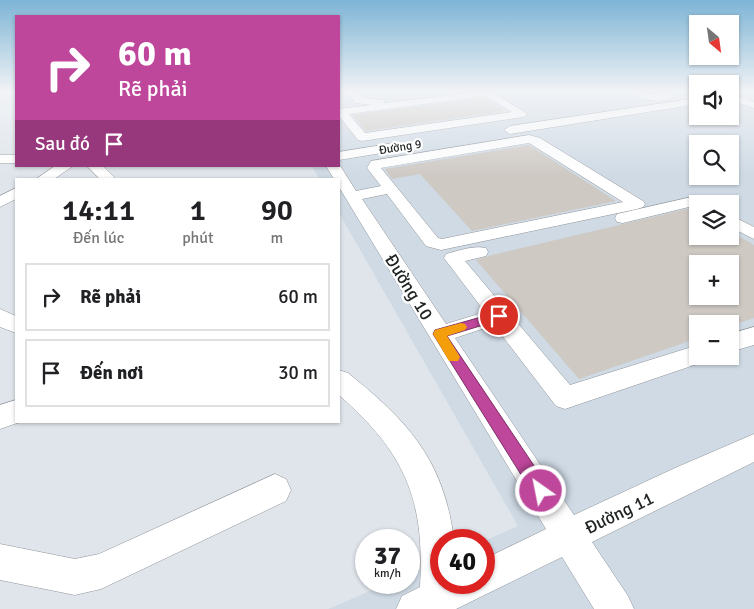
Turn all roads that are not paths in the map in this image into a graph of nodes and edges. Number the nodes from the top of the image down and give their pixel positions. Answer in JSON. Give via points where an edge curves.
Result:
{"nodes":[{"id":1,"x":343,"y":119,"type":"edge"},
{"id":2,"x":485,"y":119,"type":"edge"},
{"id":3,"x":564,"y":119,"type":"edge"},
{"id":4,"x":496,"y":132,"type":"dead end"},
{"id":5,"x":410,"y":145,"type":"dead end"},
{"id":6,"x":340,"y":156,"type":"edge"},
{"id":7,"x":15,"y":159,"type":"edge"},
{"id":8,"x":0,"y":160,"type":"edge"},
{"id":9,"x":64,"y":167,"type":"edge"},
{"id":10,"x":95,"y":167,"type":"edge"},
{"id":11,"x":334,"y":167,"type":"edge"},
{"id":12,"x":45,"y":178,"type":"edge"},
{"id":13,"x":108,"y":178,"type":"edge"},
{"id":14,"x":391,"y":189,"type":"junction"},
{"id":15,"x":15,"y":194,"type":"edge"},
{"id":16,"x":352,"y":196,"type":"junction"},
{"id":17,"x":0,"y":202,"type":"edge"},
{"id":18,"x":689,"y":204,"type":"edge"},
{"id":19,"x":739,"y":225,"type":"edge"},
{"id":20,"x":754,"y":234,"type":"edge"},
{"id":21,"x":499,"y":316,"type":"junction"},
{"id":22,"x":0,"y":317,"type":"edge"},
{"id":23,"x":15,"y":324,"type":"edge"},
{"id":24,"x":439,"y":334,"type":"junction"},
{"id":25,"x":754,"y":336,"type":"edge"},
{"id":26,"x":739,"y":341,"type":"edge"},
{"id":27,"x":689,"y":357,"type":"edge"},
{"id":28,"x":340,"y":381,"type":"edge"},
{"id":29,"x":15,"y":412,"type":"edge"},
{"id":30,"x":0,"y":417,"type":"edge"},
{"id":31,"x":754,"y":448,"type":"edge"},
{"id":32,"x":275,"y":490,"type":"dead end"},
{"id":33,"x":570,"y":537,"type":"junction"},
{"id":34,"x":0,"y":562,"type":"edge"},
{"id":35,"x":495,"y":572,"type":"edge"},
{"id":36,"x":447,"y":594,"type":"edge"},
{"id":37,"x":426,"y":604,"type":"edge"},
{"id":38,"x":615,"y":609,"type":"edge"}],
"edges":[{"from":1,"to":2,"type":"street","via":[[362,137]]},
{"from":3,"to":4,"type":"street"},
{"from":5,"to":6,"type":"street","name":"Đường 9"},
{"from":7,"to":8,"type":"street"},
{"from":9,"to":12,"type":"street"},
{"from":10,"to":13,"type":"street"},
{"from":11,"to":16,"type":"street","name":"Đường 10"},
{"from":14,"to":14,"type":"street","via":[[374,168],[376,164],[529,139],[637,204],[441,246],[432,242]]},
{"from":14,"to":16,"type":"street"},
{"from":15,"to":17,"type":"street"},
{"from":16,"to":24,"type":"street","name":"Đường 10"},
{"from":18,"to":21,"type":"street","via":[[453,258]]},
{"from":19,"to":20,"type":"street"},
{"from":21,"to":24,"type":"street"},
{"from":21,"to":27,"type":"street","via":[[564,398]]},
{"from":22,"to":23,"type":"street"},
{"from":24,"to":33,"type":"street","name":"Đường 10"},
{"from":25,"to":26,"type":"street"},
{"from":28,"to":37,"type":"street","via":[[397,434],[422,474],[439,550]]},
{"from":29,"to":30,"type":"street"},
{"from":31,"to":33,"type":"street","name":"Đường 11"},
{"from":32,"to":34,"type":"street","via":[[101,571],[75,577]]},
{"from":33,"to":35,"type":"street","name":"Đường 11"},
{"from":33,"to":38,"type":"street","name":"Đường 10"},
{"from":36,"to":37,"type":"street"}]}
